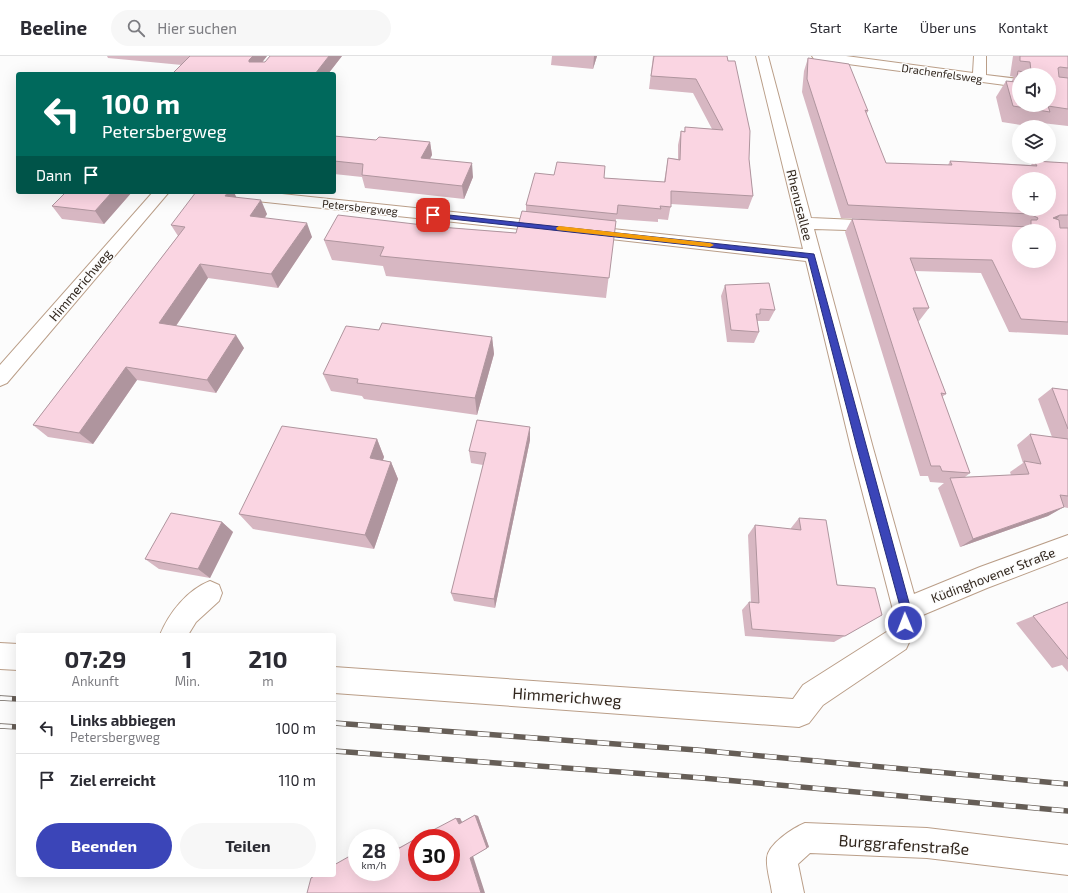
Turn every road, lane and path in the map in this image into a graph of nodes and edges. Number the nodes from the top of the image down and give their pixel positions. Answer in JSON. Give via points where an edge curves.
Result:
{"nodes":[{"id":1,"x":762,"y":56,"type":"edge"},
{"id":2,"x":818,"y":56,"type":"edge"},
{"id":3,"x":980,"y":56,"type":"edge"},
{"id":4,"x":979,"y":78,"type":"junction"},
{"id":5,"x":1012,"y":82,"type":"edge"},
{"id":6,"x":159,"y":194,"type":"edge"},
{"id":7,"x":237,"y":194,"type":"edge"},
{"id":8,"x":805,"y":223,"type":"junction"},
{"id":9,"x":892,"y":227,"type":"edge"},
{"id":10,"x":812,"y":256,"type":"junction"},
{"id":11,"x":0,"y":378,"type":"edge"},
{"id":12,"x":1068,"y":546,"type":"edge"},
{"id":13,"x":210,"y":593,"type":"dead end"},
{"id":14,"x":906,"y":610,"type":"junction"},
{"id":15,"x":174,"y":633,"type":"edge"},
{"id":16,"x":0,"y":656,"type":"edge"},
{"id":17,"x":16,"y":657,"type":"edge"},
{"id":18,"x":336,"y":680,"type":"edge"},
{"id":19,"x":1068,"y":860,"type":"edge"},
{"id":20,"x":788,"y":893,"type":"edge"}],
"edges":[{"from":1,"to":8,"type":"street","name":"Rhenusallee"},
{"from":2,"to":4,"type":"street","name":"Drachenfelsweg"},
{"from":3,"to":4,"type":"street"},
{"from":4,"to":5,"type":"street","name":"Drachenfelsweg"},
{"from":6,"to":11,"type":"street","name":"Himmerichweg"},
{"from":7,"to":10,"type":"street","name":"Petersbergweg"},
{"from":8,"to":9,"type":"street"},
{"from":8,"to":10,"type":"street","name":"Rhenusallee"},
{"from":10,"to":14,"type":"street","name":"Rhenusallee"},
{"from":12,"to":14,"type":"street","name":"Küdinghovener Straße"},
{"from":13,"to":15,"type":"street","via":[[187,613]]},
{"from":14,"to":18,"type":"street","name":"Himmerichweg","via":[[905,623],[897,640],[813,695],[799,713]]},
{"from":16,"to":17,"type":"street"},
{"from":19,"to":20,"type":"street","name":"Burggrafenstraße","via":[[927,843],[805,838],[782,858]]}]}
